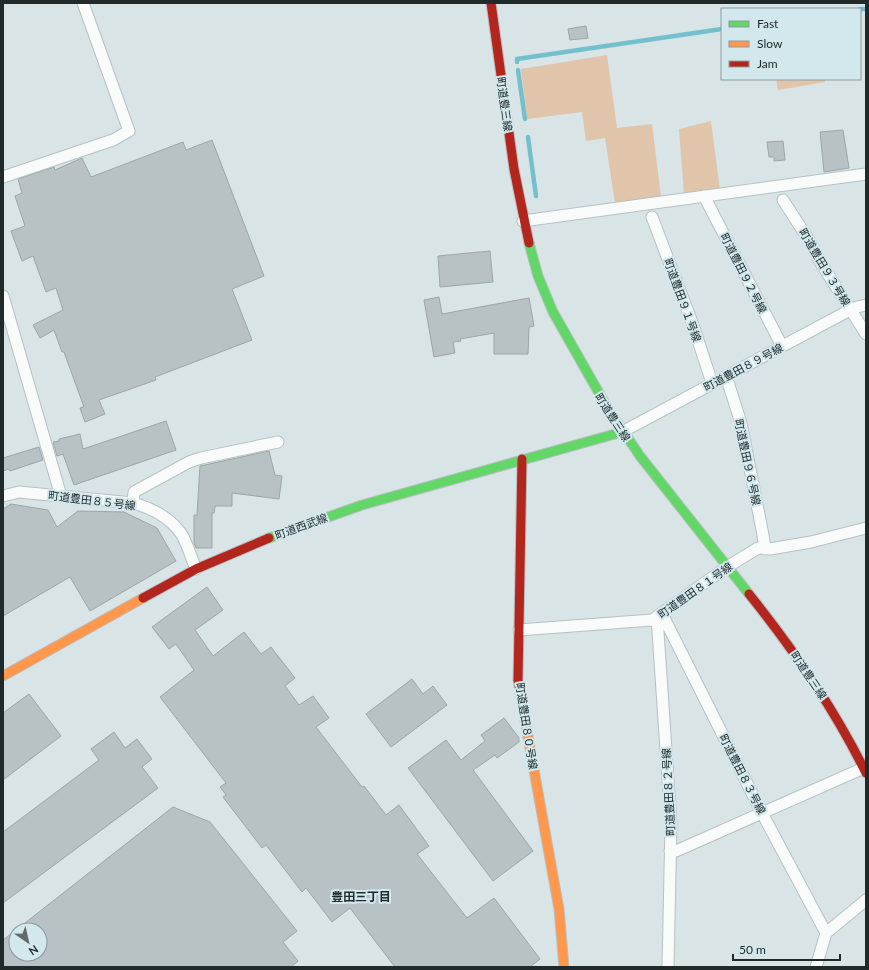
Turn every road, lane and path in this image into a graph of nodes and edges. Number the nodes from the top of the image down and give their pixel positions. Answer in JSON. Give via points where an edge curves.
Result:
{"nodes":[{"id":1,"x":83,"y":3,"type":"edge"},
{"id":2,"x":491,"y":3,"type":"edge"},
{"id":3,"x":866,"y":174,"type":"edge"},
{"id":4,"x":3,"y":176,"type":"edge"},
{"id":5,"x":706,"y":198,"type":"junction"},
{"id":6,"x":783,"y":200,"type":"dead end"},
{"id":7,"x":652,"y":217,"type":"dead end"},
{"id":8,"x":523,"y":221,"type":"junction"},
{"id":9,"x":3,"y":296,"type":"edge"},
{"id":10,"x":866,"y":306,"type":"edge"},
{"id":11,"x":850,"y":310,"type":"junction"},
{"id":12,"x":866,"y":334,"type":"edge"},
{"id":13,"x":782,"y":346,"type":"junction"},
{"id":14,"x":726,"y":376,"type":"junction"},
{"id":15,"x":712,"y":383,"type":"junction"},
{"id":16,"x":622,"y":432,"type":"junction"},
{"id":17,"x":278,"y":442,"type":"dead end"},
{"id":18,"x":522,"y":459,"type":"junction"},
{"id":19,"x":3,"y":496,"type":"edge"},
{"id":20,"x":61,"y":496,"type":"junction"},
{"id":21,"x":133,"y":503,"type":"junction"},
{"id":22,"x":866,"y":528,"type":"edge"},
{"id":23,"x":765,"y":549,"type":"junction"},
{"id":24,"x":727,"y":567,"type":"junction"},
{"id":25,"x":196,"y":569,"type":"junction"},
{"id":26,"x":660,"y":616,"type":"junction"},
{"id":27,"x":519,"y":630,"type":"junction"},
{"id":28,"x":3,"y":676,"type":"edge"},
{"id":29,"x":865,"y":769,"type":"edge"},
{"id":30,"x":762,"y":813,"type":"junction"},
{"id":31,"x":670,"y":851,"type":"junction"},
{"id":32,"x":866,"y":900,"type":"edge"},
{"id":33,"x":826,"y":933,"type":"junction"},
{"id":34,"x":564,"y":967,"type":"edge"},
{"id":35,"x":668,"y":967,"type":"edge"},
{"id":36,"x":816,"y":967,"type":"edge"}],
"edges":[{"from":1,"to":4,"type":"street","via":[[129,131],[113,140]]},
{"from":2,"to":8,"type":"street","name":"町道豊三線","via":[[516,189]]},
{"from":3,"to":5,"type":"street"},
{"from":5,"to":8,"type":"street"},
{"from":5,"to":13,"type":"street","name":"町道豊田９２号線"},
{"from":6,"to":11,"type":"street","name":"町道豊田９３号線"},
{"from":7,"to":15,"type":"street","name":"町道豊田９１号線"},
{"from":8,"to":16,"type":"street","name":"町道豊三線","via":[[552,310]]},
{"from":9,"to":20,"type":"street"},
{"from":10,"to":11,"type":"street","name":"町道豊田８９号線"},
{"from":11,"to":12,"type":"street","name":"町道豊田９３号線"},
{"from":11,"to":13,"type":"street","name":"町道豊田８９号線"},
{"from":13,"to":14,"type":"street","name":"町道豊田８９号線"},
{"from":14,"to":15,"type":"street","name":"町道豊田８９号線"},
{"from":14,"to":23,"type":"street","name":"町道豊田９６号線","via":[[741,423]]},
{"from":15,"to":16,"type":"street","name":"町道豊田８９号線"},
{"from":16,"to":18,"type":"street","name":"町道西武線"},
{"from":16,"to":24,"type":"street","name":"町道豊三線"},
{"from":17,"to":21,"type":"street","via":[[189,462],[134,492]]},
{"from":18,"to":25,"type":"street","name":"町道西武線","via":[[362,505],[286,531]]},
{"from":18,"to":27,"type":"street","name":"町道豊田８０号線"},
{"from":19,"to":20,"type":"street","name":"町道豊田８５号線","via":[[19,492]]},
{"from":20,"to":21,"type":"street","name":"町道豊田８５号線"},
{"from":21,"to":25,"type":"street","name":"町道豊田８５号線","via":[[158,512],[170,521],[180,532]]},
{"from":22,"to":23,"type":"street","name":"町道豊田８１号線","via":[[811,542]]},
{"from":23,"to":24,"type":"street","name":"町道豊田８１号線","via":[[758,548]]},
{"from":24,"to":26,"type":"street","name":"町道豊田８１号線"},
{"from":24,"to":29,"type":"street","name":"町道豊三線","via":[[811,678]]},
{"from":25,"to":28,"type":"street","name":"町道西武線"},
{"from":26,"to":27,"type":"street","name":"町道豊田８１号線","via":[[652,620]]},
{"from":26,"to":30,"type":"street","name":"町道豊田８３号線"},
{"from":26,"to":31,"type":"street","name":"町道豊田８２号線","via":[[671,824]]},
{"from":27,"to":34,"type":"street","name":"町道豊田８０号線","via":[[520,692],[559,909]]},
{"from":29,"to":30,"type":"street"},
{"from":30,"to":31,"type":"street","via":[[676,851]]},
{"from":30,"to":33,"type":"street","name":"町道豊田８３号線"},
{"from":31,"to":35,"type":"street","name":"町道豊田８２号線"},
{"from":32,"to":33,"type":"street"},
{"from":33,"to":36,"type":"street"}]}
